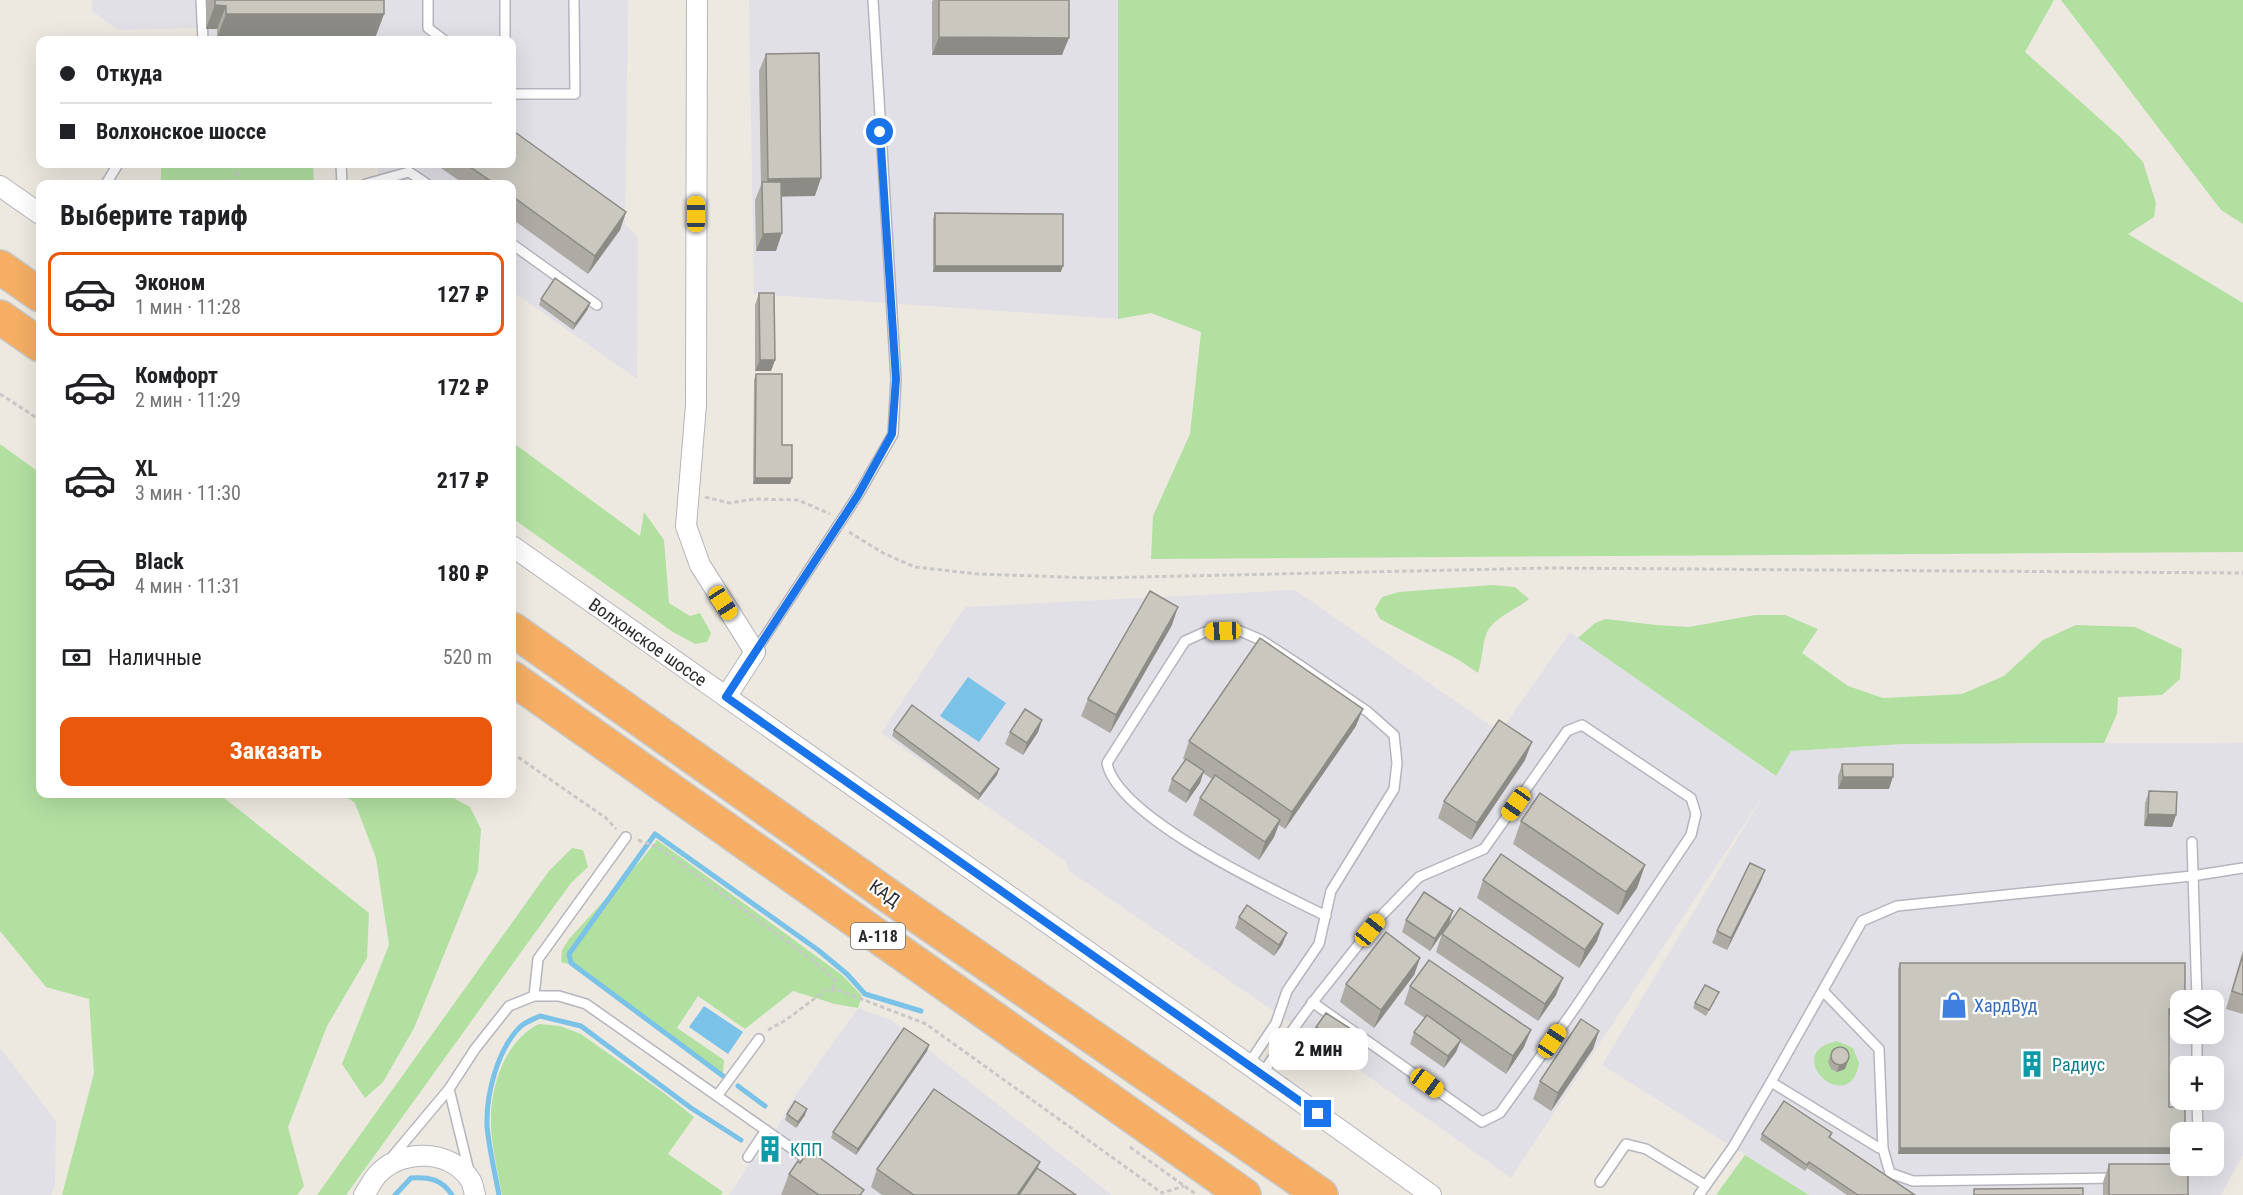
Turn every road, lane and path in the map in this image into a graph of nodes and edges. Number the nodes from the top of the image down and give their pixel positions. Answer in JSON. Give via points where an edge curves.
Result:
{"nodes":[{"id":1,"x":201,"y":0,"type":"edge"},
{"id":2,"x":428,"y":0,"type":"edge"},
{"id":3,"x":505,"y":0,"type":"edge"},
{"id":4,"x":574,"y":0,"type":"edge"},
{"id":5,"x":697,"y":0,"type":"edge"},
{"id":6,"x":873,"y":0,"type":"edge"},
{"id":7,"x":203,"y":36,"type":"edge"},
{"id":8,"x":439,"y":36,"type":"edge"},
{"id":9,"x":506,"y":36,"type":"edge"},
{"id":10,"x":516,"y":94,"type":"edge"},
{"id":11,"x":381,"y":180,"type":"edge"},
{"id":12,"x":421,"y":180,"type":"edge"},
{"id":13,"x":0,"y":186,"type":"edge"},
{"id":14,"x":36,"y":211,"type":"edge"},
{"id":15,"x":516,"y":247,"type":"edge"},
{"id":16,"x":0,"y":267,"type":"edge"},
{"id":17,"x":36,"y":292,"type":"edge"},
{"id":18,"x":597,"y":305,"type":"dead end"},
{"id":19,"x":0,"y":317,"type":"edge"},
{"id":20,"x":36,"y":342,"type":"edge"},
{"id":21,"x":0,"y":394,"type":"edge"},
{"id":22,"x":36,"y":417,"type":"edge"},
{"id":23,"x":688,"y":498,"type":"junction"},
{"id":24,"x":840,"y":521,"type":"junction"},
{"id":25,"x":516,"y":549,"type":"edge"},
{"id":26,"x":2243,"y":573,"type":"edge"},
{"id":27,"x":516,"y":632,"type":"edge"},
{"id":28,"x":754,"y":652,"type":"junction"},
{"id":29,"x":516,"y":681,"type":"edge"},
{"id":30,"x":726,"y":697,"type":"junction"},
{"id":31,"x":516,"y":756,"type":"edge"},
{"id":32,"x":626,"y":837,"type":"junction"},
{"id":33,"x":2192,"y":842,"type":"dead end"},
{"id":34,"x":2243,"y":868,"type":"edge"},
{"id":35,"x":2192,"y":876,"type":"junction"},
{"id":36,"x":1326,"y":916,"type":"junction"},
{"id":37,"x":833,"y":990,"type":"junction"},
{"id":38,"x":2196,"y":990,"type":"edge"},
{"id":39,"x":1823,"y":992,"type":"junction"},
{"id":40,"x":534,"y":996,"type":"junction"},
{"id":41,"x":1312,"y":1002,"type":"junction"},
{"id":42,"x":759,"y":1039,"type":"joint"},
{"id":43,"x":1255,"y":1069,"type":"junction"},
{"id":44,"x":1771,"y":1082,"type":"junction"},
{"id":45,"x":449,"y":1089,"type":"junction"},
{"id":46,"x":717,"y":1096,"type":"junction"},
{"id":47,"x":766,"y":1130,"type":"junction"},
{"id":48,"x":1883,"y":1149,"type":"junction"},
{"id":49,"x":748,"y":1157,"type":"dead end"},
{"id":50,"x":820,"y":1168,"type":"edge"},
{"id":51,"x":380,"y":1172,"type":"junction"},
{"id":52,"x":2123,"y":1178,"type":"edge"},
{"id":53,"x":1600,"y":1182,"type":"dead end"},
{"id":54,"x":1706,"y":1185,"type":"junction"},
{"id":55,"x":1184,"y":1186,"type":"dead end"},
{"id":56,"x":473,"y":1188,"type":"edge"},
{"id":57,"x":363,"y":1195,"type":"edge"},
{"id":58,"x":1244,"y":1195,"type":"edge"},
{"id":59,"x":1321,"y":1195,"type":"edge"},
{"id":60,"x":1431,"y":1195,"type":"edge"},
{"id":61,"x":1699,"y":1195,"type":"edge"}],
"edges":[{"from":1,"to":7,"type":"lane"},
{"from":2,"to":8,"type":"lane","via":[[428,28]]},
{"from":3,"to":9,"type":"lane"},
{"from":4,"to":10,"type":"lane","via":[[574,94]]},
{"from":5,"to":23,"type":"street","via":[[696,405]]},
{"from":6,"to":24,"type":"lane","via":[[896,379],[892,434]]},
{"from":11,"to":12,"type":"lane","via":[[410,172]]},
{"from":13,"to":14,"type":"street"},
{"from":15,"to":18,"type":"lane"},
{"from":16,"to":17,"type":"highway"},
{"from":19,"to":20,"type":"highway"},
{"from":21,"to":22,"type":"path"},
{"from":23,"to":24,"type":"path","via":[[708,497],[729,503],[798,500]]},
{"from":23,"to":28,"type":"street","via":[[686,526],[700,565]]},
{"from":24,"to":26,"type":"path","via":[[883,553],[915,567],[978,574],[1094,578],[1548,568]]},
{"from":24,"to":28,"type":"lane"},
{"from":25,"to":30,"type":"street","name":"Волхонское шоссе"},
{"from":27,"to":59,"type":"highway","name":"КАД","number":"А-118"},
{"from":28,"to":30,"type":"street"},
{"from":29,"to":58,"type":"highway","number":"А-118"},
{"from":30,"to":43,"type":"street","name":"Волхонское шоссе"},
{"from":31,"to":32,"type":"path","via":[[606,818]]},
{"from":32,"to":37,"type":"path","via":[[655,846],[802,953],[835,980]]},
{"from":32,"to":40,"type":"lane","via":[[538,959]]},
{"from":33,"to":35,"type":"lane"},
{"from":34,"to":35,"type":"lane"},
{"from":35,"to":38,"type":"lane"},
{"from":35,"to":39,"type":"lane","via":[[1897,906],[1862,921]]},
{"from":36,"to":36,"type":"lane","via":[[1331,891],[1394,789],[1394,735],[1368,712],[1261,640],[1240,631],[1205,632],[1185,641],[1107,764],[1109,775],[1136,806],[1210,857]]},
{"from":36,"to":43,"type":"lane","via":[[1319,944],[1287,991]]},
{"from":37,"to":42,"type":"path","via":[[826,990]]},
{"from":37,"to":55,"type":"path","via":[[926,1024],[1162,1193]]},
{"from":39,"to":44,"type":"lane"},
{"from":39,"to":48,"type":"lane","via":[[1879,1049]]},
{"from":40,"to":45,"type":"lane","via":[[509,1006]]},
{"from":40,"to":46,"type":"lane","via":[[559,996],[586,1004]]},
{"from":41,"to":41,"type":"lane","via":[[1382,915],[1419,877],[1484,849],[1567,731],[1582,725],[1691,798],[1696,814],[1691,835],[1500,1113],[1482,1122]]},
{"from":41,"to":43,"type":"lane"},
{"from":42,"to":46,"type":"lane"},
{"from":43,"to":60,"type":"street","name":"Волхонское шоссе"},
{"from":44,"to":48,"type":"lane"},
{"from":44,"to":54,"type":"lane"},
{"from":45,"to":51,"type":"lane"},
{"from":45,"to":56,"type":"lane"},
{"from":46,"to":47,"type":"lane"},
{"from":47,"to":49,"type":"lane"},
{"from":47,"to":50,"type":"lane"},
{"from":48,"to":52,"type":"lane","via":[[1890,1173],[1913,1181]]},
{"from":51,"to":56,"type":"street","via":[[401,1158],[430,1156],[457,1166]]},
{"from":51,"to":57,"type":"street"},
{"from":53,"to":54,"type":"lane","via":[[1626,1144],[1646,1149]]},
{"from":54,"to":61,"type":"lane"}]}
